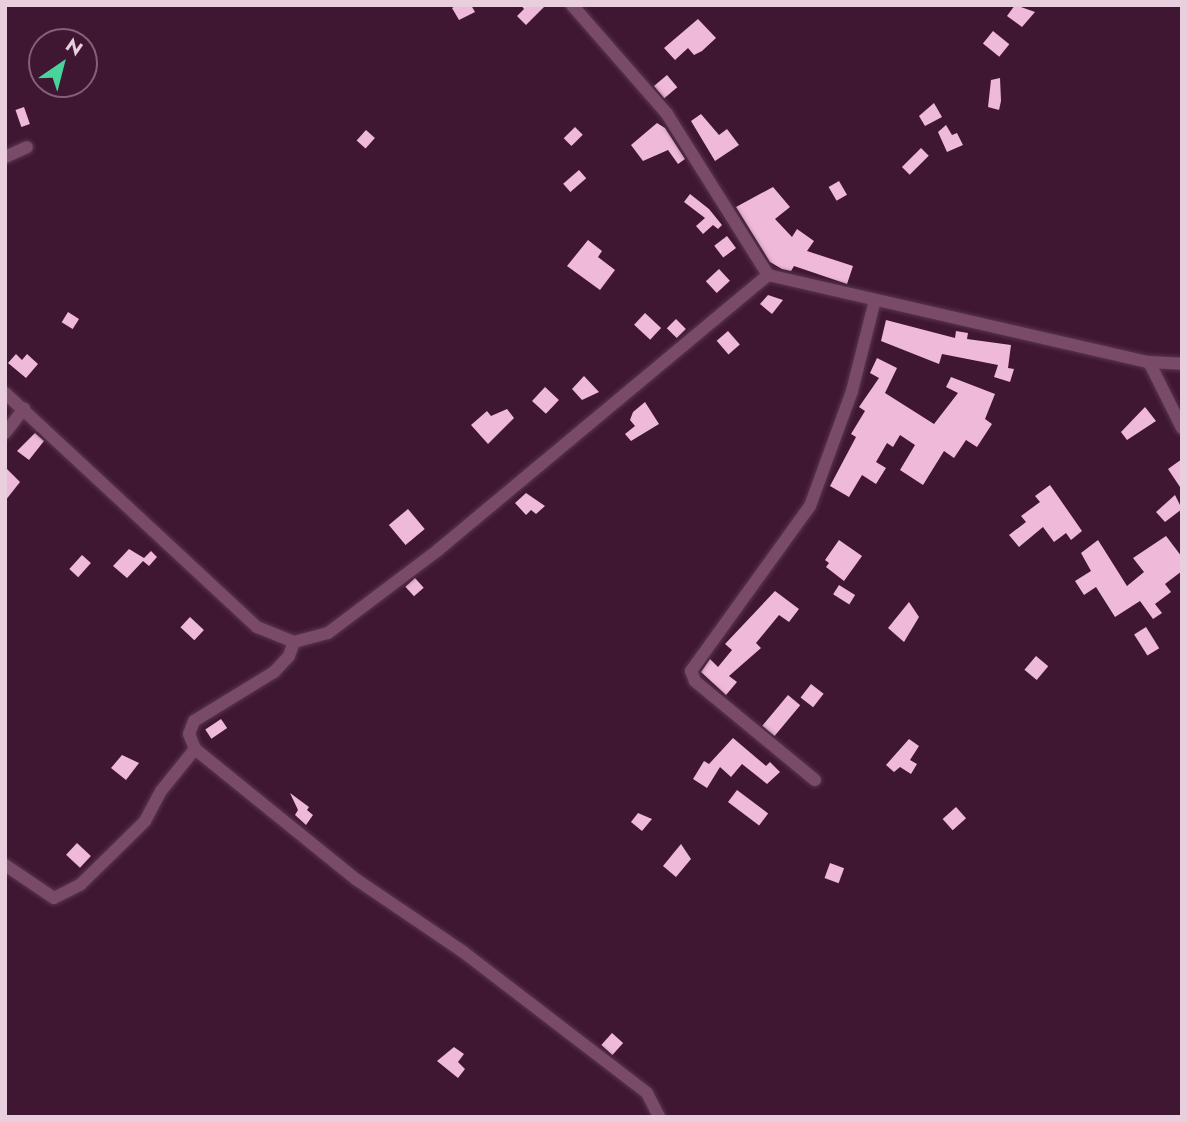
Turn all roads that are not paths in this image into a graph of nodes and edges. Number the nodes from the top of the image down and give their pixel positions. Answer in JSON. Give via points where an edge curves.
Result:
{"nodes":[{"id":1,"x":572,"y":5,"type":"edge"},
{"id":2,"x":27,"y":147,"type":"dead end"},
{"id":3,"x":5,"y":157,"type":"edge"},
{"id":4,"x":768,"y":275,"type":"junction"},
{"id":5,"x":875,"y":300,"type":"junction"},
{"id":6,"x":1149,"y":362,"type":"junction"},
{"id":7,"x":1182,"y":364,"type":"edge"},
{"id":8,"x":5,"y":393,"type":"edge"},
{"id":9,"x":24,"y":410,"type":"junction"},
{"id":10,"x":1182,"y":428,"type":"edge"},
{"id":11,"x":5,"y":433,"type":"edge"},
{"id":12,"x":294,"y":642,"type":"junction"},
{"id":13,"x":195,"y":749,"type":"junction"},
{"id":14,"x":815,"y":780,"type":"dead end"},
{"id":15,"x":5,"y":865,"type":"edge"},
{"id":16,"x":659,"y":1117,"type":"edge"}],
"edges":[{"from":1,"to":4,"type":"street","via":[[667,114]]},
{"from":2,"to":3,"type":"street"},
{"from":4,"to":5,"type":"street"},
{"from":4,"to":12,"type":"street","via":[[438,550],[328,633]]},
{"from":5,"to":6,"type":"street"},
{"from":5,"to":14,"type":"street","via":[[852,391],[810,506],[691,671],[695,681]]},
{"from":6,"to":7,"type":"street"},
{"from":6,"to":10,"type":"street"},
{"from":8,"to":9,"type":"street"},
{"from":9,"to":11,"type":"street"},
{"from":9,"to":12,"type":"street","via":[[257,626]]},
{"from":12,"to":13,"type":"street","via":[[289,656],[274,672],[194,721],[188,734]]},
{"from":13,"to":15,"type":"street","via":[[145,821],[81,884],[54,898]]},
{"from":13,"to":16,"type":"street","via":[[357,880],[462,951],[647,1093]]}]}
